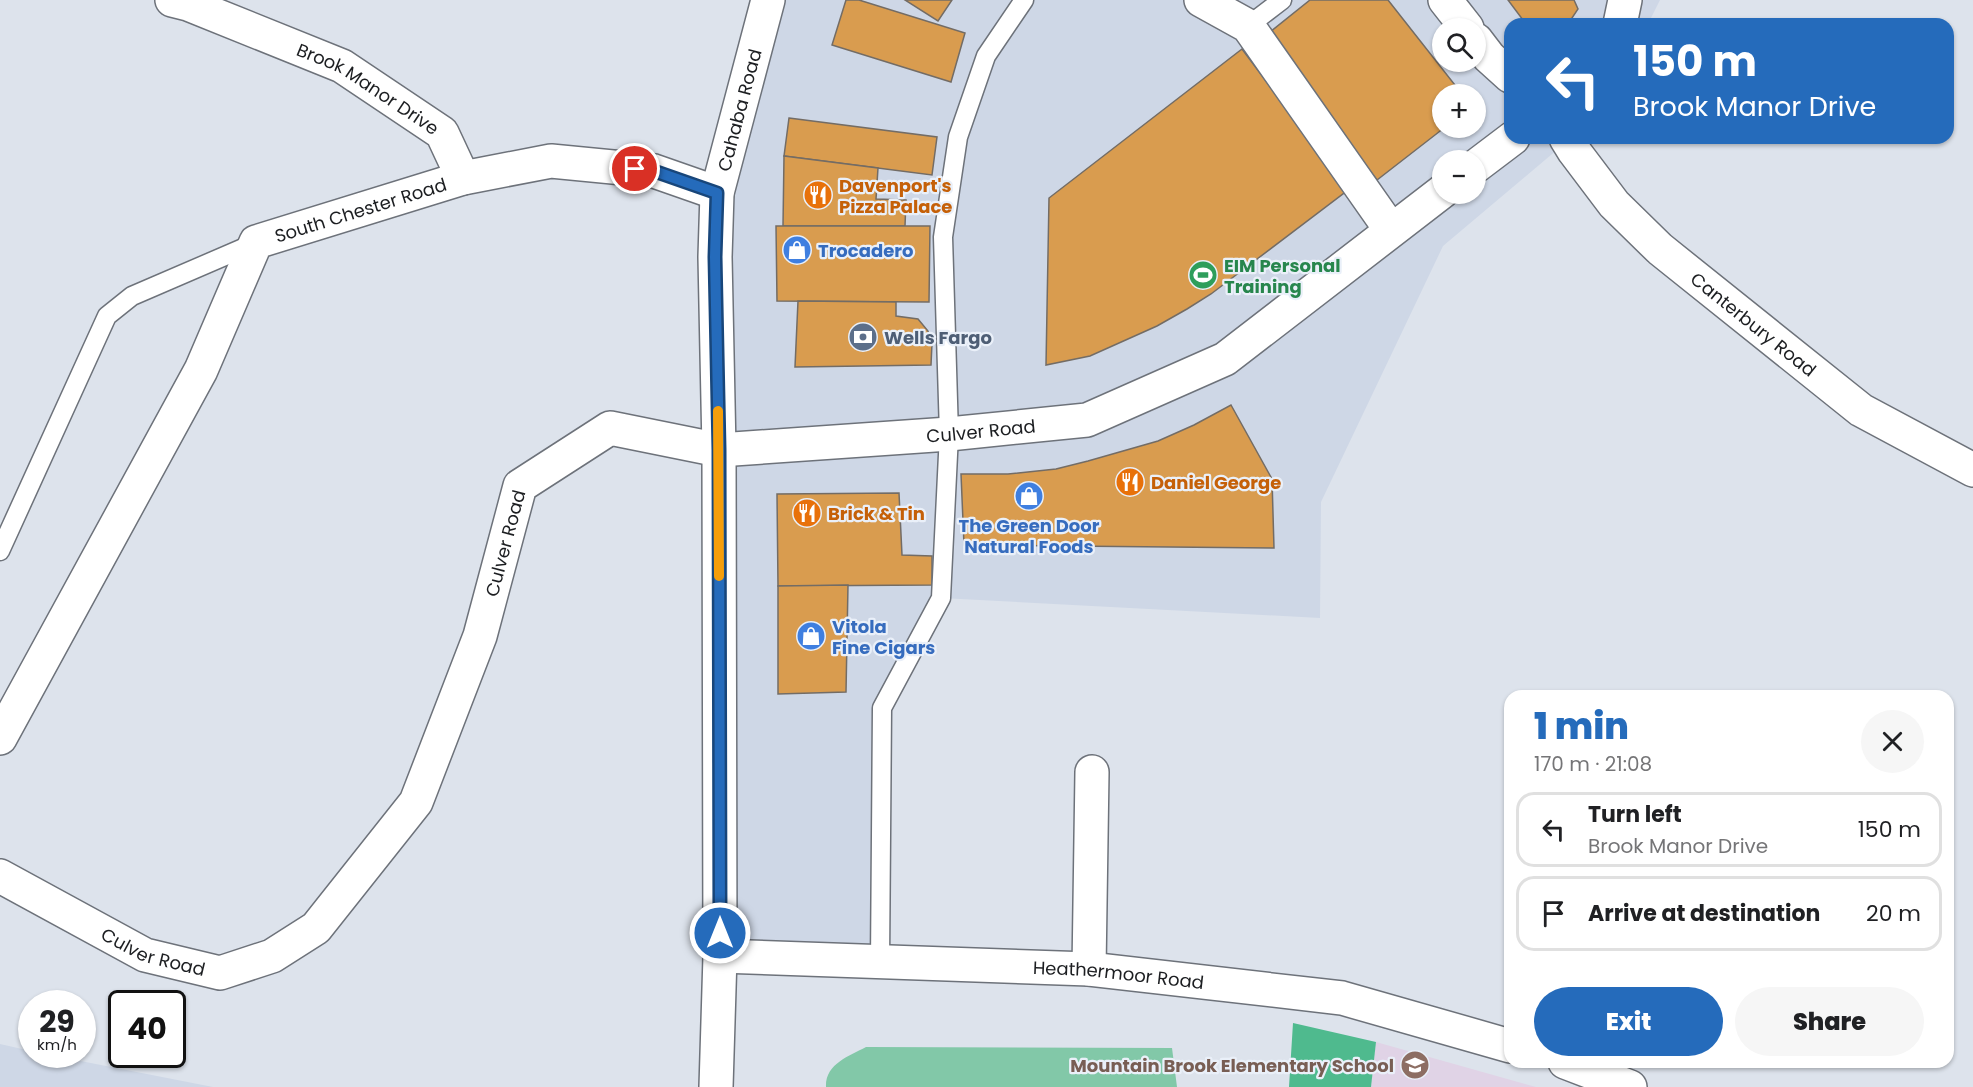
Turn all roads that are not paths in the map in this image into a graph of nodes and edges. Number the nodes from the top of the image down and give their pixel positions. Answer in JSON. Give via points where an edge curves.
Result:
{"nodes":[{"id":1,"x":172,"y":0,"type":"edge"},
{"id":2,"x":768,"y":0,"type":"edge"},
{"id":3,"x":1024,"y":0,"type":"edge"},
{"id":4,"x":1201,"y":0,"type":"edge"},
{"id":5,"x":1281,"y":0,"type":"edge"},
{"id":6,"x":1445,"y":0,"type":"edge"},
{"id":7,"x":1625,"y":0,"type":"edge"},
{"id":8,"x":1459,"y":18,"type":"edge"},
{"id":9,"x":1621,"y":18,"type":"edge"},
{"id":10,"x":1248,"y":26,"type":"junction"},
{"id":11,"x":1486,"y":53,"type":"edge"},
{"id":12,"x":1504,"y":71,"type":"edge"},
{"id":13,"x":1505,"y":144,"type":"edge"},
{"id":14,"x":1570,"y":144,"type":"edge"},
{"id":15,"x":1486,"y":158,"type":"edge"},
{"id":16,"x":463,"y":177,"type":"junction"},
{"id":17,"x":717,"y":193,"type":"junction"},
{"id":18,"x":1432,"y":199,"type":"edge"},
{"id":19,"x":1391,"y":230,"type":"junction"},
{"id":20,"x":256,"y":242,"type":"junction"},
{"id":21,"x":949,"y":435,"type":"junction"},
{"id":22,"x":719,"y":450,"type":"junction"},
{"id":23,"x":1973,"y":470,"type":"edge"},
{"id":24,"x":0,"y":551,"type":"edge"},
{"id":25,"x":0,"y":738,"type":"edge"},
{"id":26,"x":1092,"y":772,"type":"dead end"},
{"id":27,"x":0,"y":876,"type":"edge"},
{"id":28,"x":720,"y":956,"type":"junction"},
{"id":29,"x":880,"y":962,"type":"junction"},
{"id":30,"x":1089,"y":969,"type":"junction"},
{"id":31,"x":1504,"y":1044,"type":"edge"},
{"id":32,"x":1581,"y":1068,"type":"edge"},
{"id":33,"x":716,"y":1087,"type":"edge"},
{"id":34,"x":1630,"y":1087,"type":"edge"}],
"edges":[{"from":1,"to":16,"type":"street","name":"Brook Manor Drive","via":[[342,66],[442,133]]},
{"from":2,"to":17,"type":"street","name":"Cahaba Road"},
{"from":3,"to":21,"type":"lane","via":[[986,56],[958,137],[943,237]]},
{"from":4,"to":10,"type":"street"},
{"from":5,"to":10,"type":"lane"},
{"from":6,"to":8,"type":"street"},
{"from":7,"to":9,"type":"street"},
{"from":10,"to":19,"type":"street"},
{"from":11,"to":12,"type":"street"},
{"from":13,"to":15,"type":"street"},
{"from":14,"to":23,"type":"street","name":"Canterbury Road","via":[[1614,204],[1660,249],[1861,410]]},
{"from":16,"to":17,"type":"street","via":[[551,161],[654,171]]},
{"from":16,"to":20,"type":"street","name":"South Chester Road"},
{"from":17,"to":22,"type":"street","name":"Cahaba Road"},
{"from":18,"to":19,"type":"street","name":"Culver Road"},
{"from":19,"to":21,"type":"street","name":"Culver Road","via":[[1225,359],[1086,420]]},
{"from":20,"to":24,"type":"lane","via":[[132,296],[107,316]]},
{"from":20,"to":25,"type":"street","via":[[201,370]]},
{"from":21,"to":22,"type":"street","name":"Culver Road"},
{"from":21,"to":29,"type":"lane","via":[[941,598],[882,708]]},
{"from":22,"to":27,"type":"street","name":"Culver Road","via":[[610,428],[519,486],[480,636],[416,802],[316,928],[272,956],[220,973],[145,956]]},
{"from":22,"to":28,"type":"street","name":"Cahaba Road"},
{"from":26,"to":30,"type":"street"},
{"from":28,"to":29,"type":"street","name":"Heathermoor Road"},
{"from":28,"to":33,"type":"street","name":"Cahaba Road"},
{"from":29,"to":30,"type":"street","name":"Heathermoor Road"},
{"from":30,"to":31,"type":"street","name":"Heathermoor Road","via":[[1342,998]]},
{"from":32,"to":34,"type":"street"}]}
